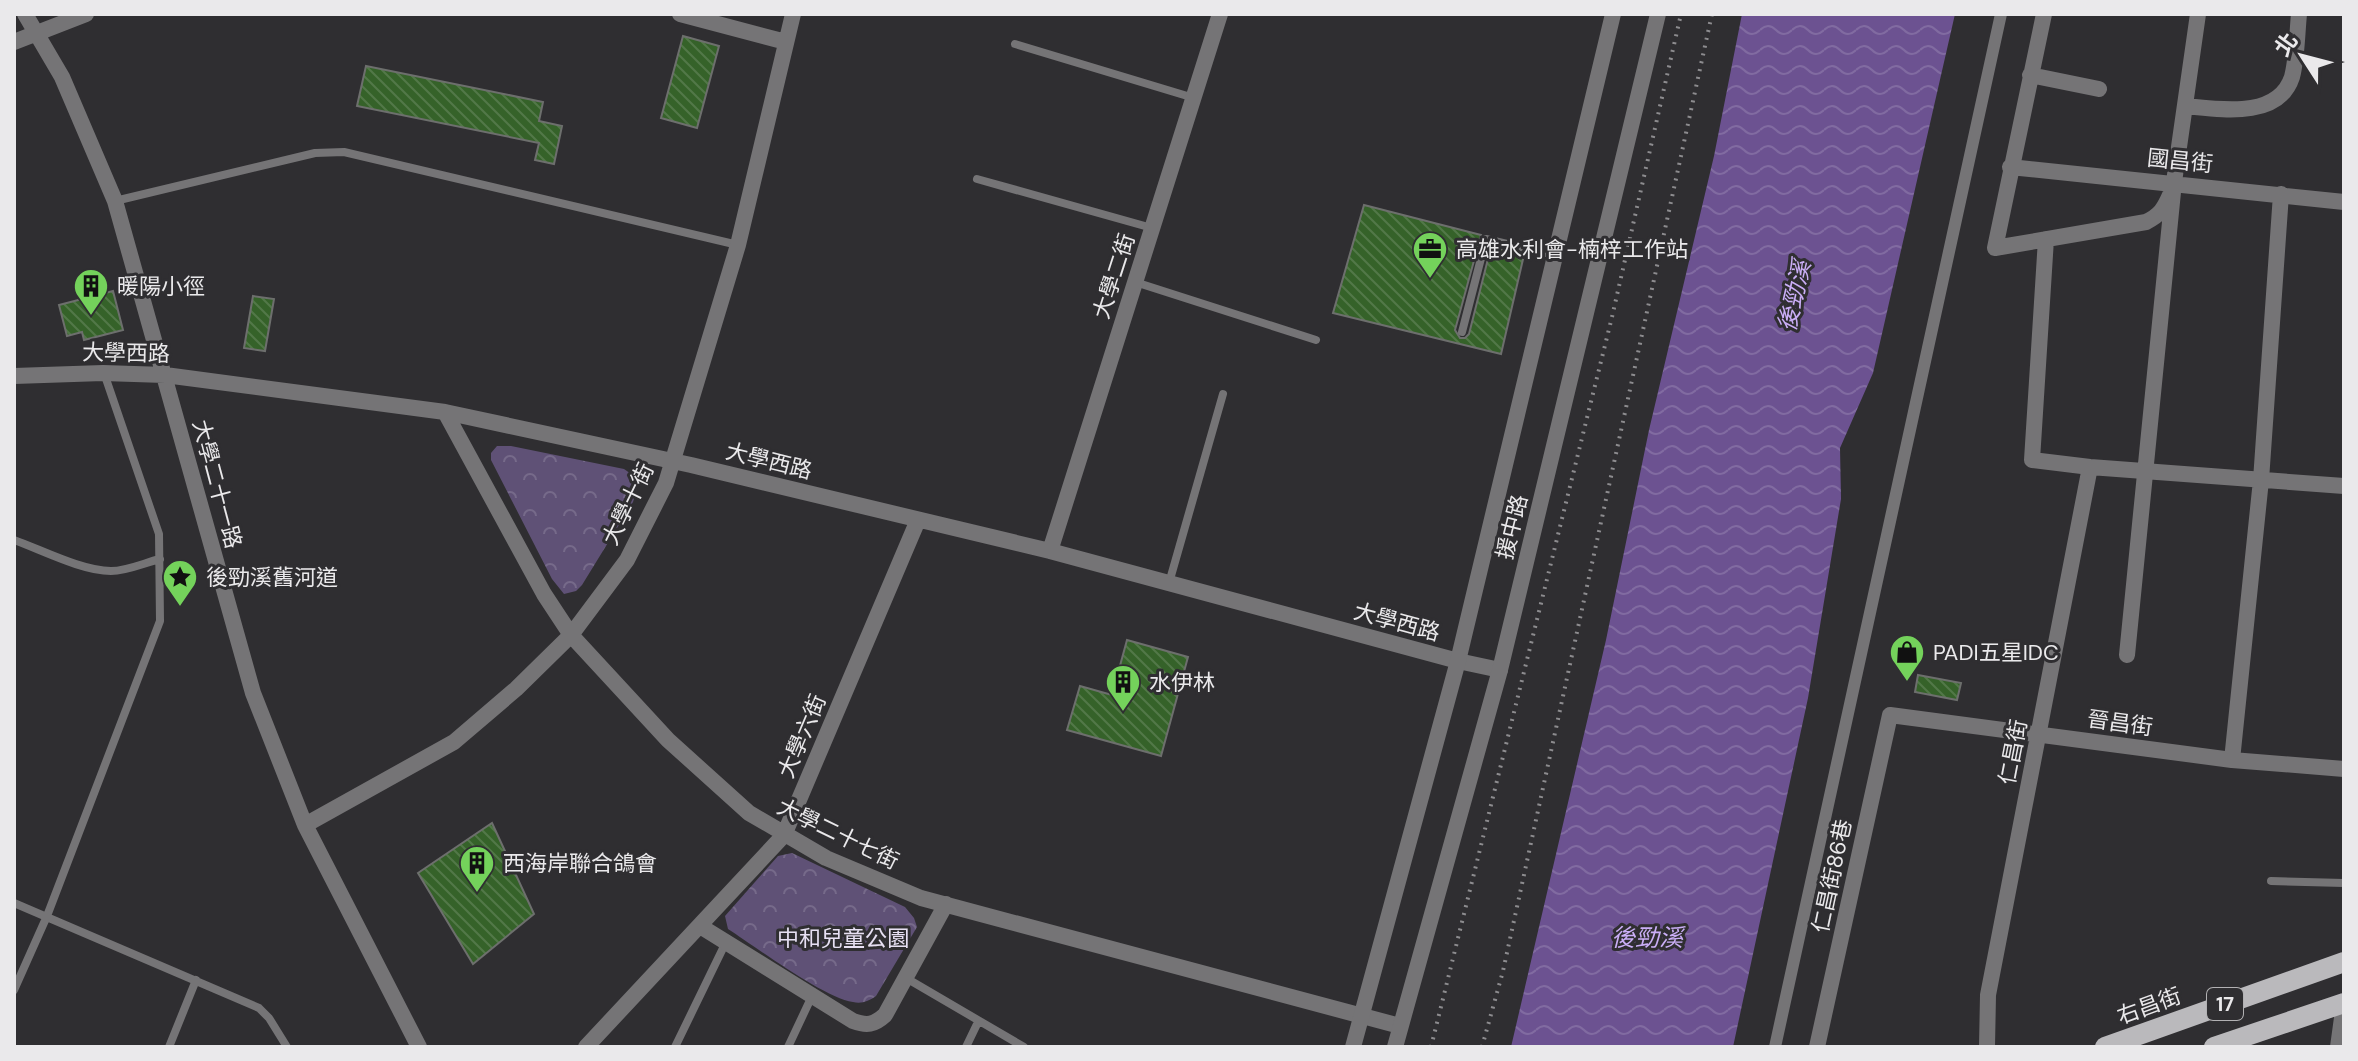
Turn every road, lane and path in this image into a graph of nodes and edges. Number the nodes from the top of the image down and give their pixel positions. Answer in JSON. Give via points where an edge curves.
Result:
{"nodes":[{"id":1,"x":25,"y":14,"type":"edge"},
{"id":2,"x":86,"y":14,"type":"edge"},
{"id":3,"x":680,"y":14,"type":"edge"},
{"id":4,"x":793,"y":14,"type":"edge"},
{"id":5,"x":1220,"y":14,"type":"edge"},
{"id":6,"x":1613,"y":14,"type":"edge"},
{"id":7,"x":1658,"y":14,"type":"edge"},
{"id":8,"x":1681,"y":14,"type":"edge"},
{"id":9,"x":1712,"y":14,"type":"edge"},
{"id":10,"x":2001,"y":14,"type":"edge"},
{"id":11,"x":2044,"y":14,"type":"edge"},
{"id":12,"x":2198,"y":14,"type":"edge"},
{"id":13,"x":2299,"y":14,"type":"edge"},
{"id":14,"x":38,"y":34,"type":"junction"},
{"id":15,"x":14,"y":42,"type":"edge"},
{"id":16,"x":786,"y":42,"type":"junction"},
{"id":17,"x":1015,"y":44,"type":"dead end"},
{"id":18,"x":2030,"y":75,"type":"junction"},
{"id":19,"x":2099,"y":89,"type":"dead end"},
{"id":20,"x":1194,"y":98,"type":"junction"},
{"id":21,"x":2185,"y":106,"type":"junction"},
{"id":22,"x":2010,"y":167,"type":"junction"},
{"id":23,"x":977,"y":179,"type":"dead end"},
{"id":24,"x":2174,"y":182,"type":"junction"},
{"id":25,"x":2281,"y":194,"type":"junction"},
{"id":26,"x":115,"y":201,"type":"junction"},
{"id":27,"x":2344,"y":202,"type":"edge"},
{"id":28,"x":1152,"y":228,"type":"junction"},
{"id":29,"x":2046,"y":239,"type":"junction"},
{"id":30,"x":738,"y":245,"type":"junction"},
{"id":31,"x":1555,"y":255,"type":"junction"},
{"id":32,"x":1135,"y":282,"type":"junction"},
{"id":33,"x":1462,"y":332,"type":"dead end"},
{"id":34,"x":1316,"y":340,"type":"dead end"},
{"id":35,"x":103,"y":373,"type":"junction"},
{"id":36,"x":165,"y":375,"type":"junction"},
{"id":37,"x":14,"y":376,"type":"edge"},
{"id":38,"x":1223,"y":394,"type":"dead end"},
{"id":39,"x":445,"y":412,"type":"junction"},
{"id":40,"x":673,"y":460,"type":"junction"},
{"id":41,"x":2090,"y":467,"type":"junction"},
{"id":42,"x":2147,"y":471,"type":"junction"},
{"id":43,"x":2261,"y":480,"type":"junction"},
{"id":44,"x":2344,"y":486,"type":"edge"},
{"id":45,"x":918,"y":520,"type":"junction"},
{"id":46,"x":14,"y":540,"type":"edge"},
{"id":47,"x":1050,"y":551,"type":"junction"},
{"id":48,"x":160,"y":559,"type":"junction"},
{"id":49,"x":1169,"y":583,"type":"junction"},
{"id":50,"x":571,"y":635,"type":"junction"},
{"id":51,"x":2127,"y":655,"type":"dead end"},
{"id":52,"x":1458,"y":661,"type":"junction"},
{"id":53,"x":1500,"y":670,"type":"junction"},
{"id":54,"x":1890,"y":715,"type":"joint"},
{"id":55,"x":2038,"y":735,"type":"junction"},
{"id":56,"x":2232,"y":760,"type":"junction"},
{"id":57,"x":2344,"y":769,"type":"edge"},
{"id":58,"x":305,"y":825,"type":"junction"},
{"id":59,"x":784,"y":835,"type":"junction"},
{"id":60,"x":2271,"y":881,"type":"dead end"},
{"id":61,"x":2344,"y":883,"type":"edge"},
{"id":62,"x":14,"y":903,"type":"edge"},
{"id":63,"x":946,"y":904,"type":"junction"},
{"id":64,"x":47,"y":916,"type":"junction"},
{"id":65,"x":700,"y":926,"type":"junction"},
{"id":66,"x":726,"y":942,"type":"junction"},
{"id":67,"x":2344,"y":962,"type":"edge"},
{"id":68,"x":905,"y":978,"type":"junction"},
{"id":69,"x":196,"y":980,"type":"junction"},
{"id":70,"x":14,"y":990,"type":"edge"},
{"id":71,"x":813,"y":996,"type":"junction"},
{"id":72,"x":2344,"y":1003,"type":"edge"},
{"id":73,"x":1361,"y":1015,"type":"junction"},
{"id":74,"x":978,"y":1022,"type":"junction"},
{"id":75,"x":1400,"y":1026,"type":"junction"},
{"id":76,"x":169,"y":1047,"type":"edge"},
{"id":77,"x":287,"y":1047,"type":"edge"},
{"id":78,"x":419,"y":1047,"type":"edge"},
{"id":79,"x":586,"y":1047,"type":"edge"},
{"id":80,"x":675,"y":1047,"type":"edge"},
{"id":81,"x":788,"y":1047,"type":"edge"},
{"id":82,"x":966,"y":1047,"type":"edge"},
{"id":83,"x":1023,"y":1047,"type":"edge"},
{"id":84,"x":1353,"y":1047,"type":"edge"},
{"id":85,"x":1395,"y":1047,"type":"edge"},
{"id":86,"x":1431,"y":1047,"type":"edge"},
{"id":87,"x":1482,"y":1047,"type":"edge"},
{"id":88,"x":1775,"y":1047,"type":"edge"},
{"id":89,"x":1817,"y":1047,"type":"edge"},
{"id":90,"x":1987,"y":1047,"type":"edge"},
{"id":91,"x":2105,"y":1047,"type":"edge"},
{"id":92,"x":2214,"y":1047,"type":"edge"},
{"id":93,"x":2338,"y":1047,"type":"edge"}],
"edges":[{"from":1,"to":14,"type":"street","name":"大學二十一路"},
{"from":2,"to":14,"type":"street"},
{"from":3,"to":16,"type":"street"},
{"from":4,"to":16,"type":"street","name":"大學十街"},
{"from":5,"to":20,"type":"street","name":"大學二街"},
{"from":6,"to":31,"type":"street","name":"援中路"},
{"from":7,"to":53,"type":"street","name":"援中路"},
{"from":8,"to":86,"type":"path","via":[[1612,317]]},
{"from":9,"to":87,"type":"path"},
{"from":10,"to":88,"type":"street"},
{"from":11,"to":18,"type":"street"},
{"from":12,"to":21,"type":"street"},
{"from":13,"to":21,"type":"street","via":[[2292,77],[2275,99],[2224,110]]},
{"from":14,"to":15,"type":"street"},
{"from":14,"to":26,"type":"street","name":"大學二十一路"},
{"from":16,"to":30,"type":"street","name":"大學十街"},
{"from":17,"to":20,"type":"lane"},
{"from":18,"to":19,"type":"street"},
{"from":18,"to":22,"type":"street"},
{"from":20,"to":28,"type":"street","name":"大學二街"},
{"from":21,"to":24,"type":"street"},
{"from":22,"to":24,"type":"street","name":"國昌街"},
{"from":22,"to":29,"type":"street","via":[[1995,248]]},
{"from":23,"to":28,"type":"lane"},
{"from":24,"to":25,"type":"street","name":"國昌街"},
{"from":24,"to":29,"type":"street","via":[[2164,209],[2146,222]]},
{"from":24,"to":42,"type":"street"},
{"from":25,"to":27,"type":"street","name":"國昌街"},
{"from":25,"to":43,"type":"street"},
{"from":26,"to":30,"type":"lane","via":[[315,153],[344,152]]},
{"from":26,"to":36,"type":"street","name":"大學二十一路"},
{"from":28,"to":32,"type":"street","name":"大學二街"},
{"from":29,"to":41,"type":"street","via":[[2032,460]]},
{"from":30,"to":40,"type":"street","name":"大學十街"},
{"from":31,"to":33,"type":"lane","via":[[1486,239]]},
{"from":31,"to":52,"type":"street","name":"援中路"},
{"from":32,"to":34,"type":"lane"},
{"from":32,"to":47,"type":"street","name":"大學二街"},
{"from":35,"to":36,"type":"street","name":"大學西路"},
{"from":35,"to":37,"type":"street","name":"大學西路"},
{"from":35,"to":48,"type":"lane","via":[[159,534]]},
{"from":36,"to":39,"type":"street","name":"大學西路"},
{"from":36,"to":58,"type":"street","name":"大學二十一路","via":[[253,693]]},
{"from":38,"to":49,"type":"lane"},
{"from":39,"to":40,"type":"street","name":"大學西路"},
{"from":39,"to":50,"type":"street","name":"大學二十七街"},
{"from":40,"to":45,"type":"street","name":"大學西路"},
{"from":40,"to":50,"type":"street","name":"大學十街","via":[[659,502],[627,560]]},
{"from":41,"to":42,"type":"street"},
{"from":41,"to":55,"type":"street","name":"仁昌街"},
{"from":42,"to":43,"type":"street"},
{"from":42,"to":51,"type":"street"},
{"from":43,"to":44,"type":"street"},
{"from":43,"to":56,"type":"street"},
{"from":45,"to":47,"type":"street","name":"大學西路"},
{"from":45,"to":59,"type":"street","name":"大學六街"},
{"from":46,"to":48,"type":"lane","via":[[108,571]]},
{"from":47,"to":49,"type":"street","name":"大學西路"},
{"from":48,"to":64,"type":"lane","via":[[160,621]]},
{"from":49,"to":52,"type":"street","name":"大學西路"},
{"from":50,"to":58,"type":"street","name":"大學十街","via":[[454,742]]},
{"from":50,"to":59,"type":"street","name":"大學二十七街","via":[[668,740],[749,813]]},
{"from":52,"to":53,"type":"street","name":"大學西路"},
{"from":52,"to":73,"type":"street","name":"援中路"},
{"from":53,"to":75,"type":"street","name":"援中路"},
{"from":54,"to":55,"type":"street","name":"晉昌街"},
{"from":54,"to":89,"type":"street","name":"仁昌街86巷"},
{"from":55,"to":56,"type":"street","name":"晉昌街"},
{"from":55,"to":90,"type":"street","name":"仁昌街","via":[[1988,995]]},
{"from":56,"to":57,"type":"street","name":"晉昌街"},
{"from":58,"to":78,"type":"street","name":"大學二十一路"},
{"from":59,"to":63,"type":"street","name":"大學二十七街","via":[[826,858]]},
{"from":59,"to":65,"type":"street","name":"大學六街"},
{"from":60,"to":61,"type":"lane"},
{"from":62,"to":64,"type":"lane"},
{"from":63,"to":68,"type":"street"},
{"from":63,"to":73,"type":"street","name":"大學二十七街"},
{"from":64,"to":69,"type":"lane"},
{"from":64,"to":70,"type":"lane"},
{"from":65,"to":66,"type":"street"},
{"from":65,"to":79,"type":"street","name":"大學六街"},
{"from":66,"to":71,"type":"street"},
{"from":66,"to":80,"type":"lane"},
{"from":67,"to":91,"type":"main road","name":"右昌街","number":"17"},
{"from":68,"to":71,"type":"street","via":[[877,1023],[853,1021]]},
{"from":68,"to":74,"type":"lane"},
{"from":69,"to":76,"type":"lane"},
{"from":69,"to":77,"type":"lane","via":[[259,1008]]},
{"from":71,"to":81,"type":"lane"},
{"from":72,"to":92,"type":"main road","number":"17"},
{"from":72,"to":93,"type":"street"},
{"from":73,"to":75,"type":"street","name":"大學二十七街"},
{"from":73,"to":84,"type":"street","name":"援中路"},
{"from":74,"to":82,"type":"lane"},
{"from":74,"to":83,"type":"lane"},
{"from":75,"to":85,"type":"street","name":"援中路"}]}
